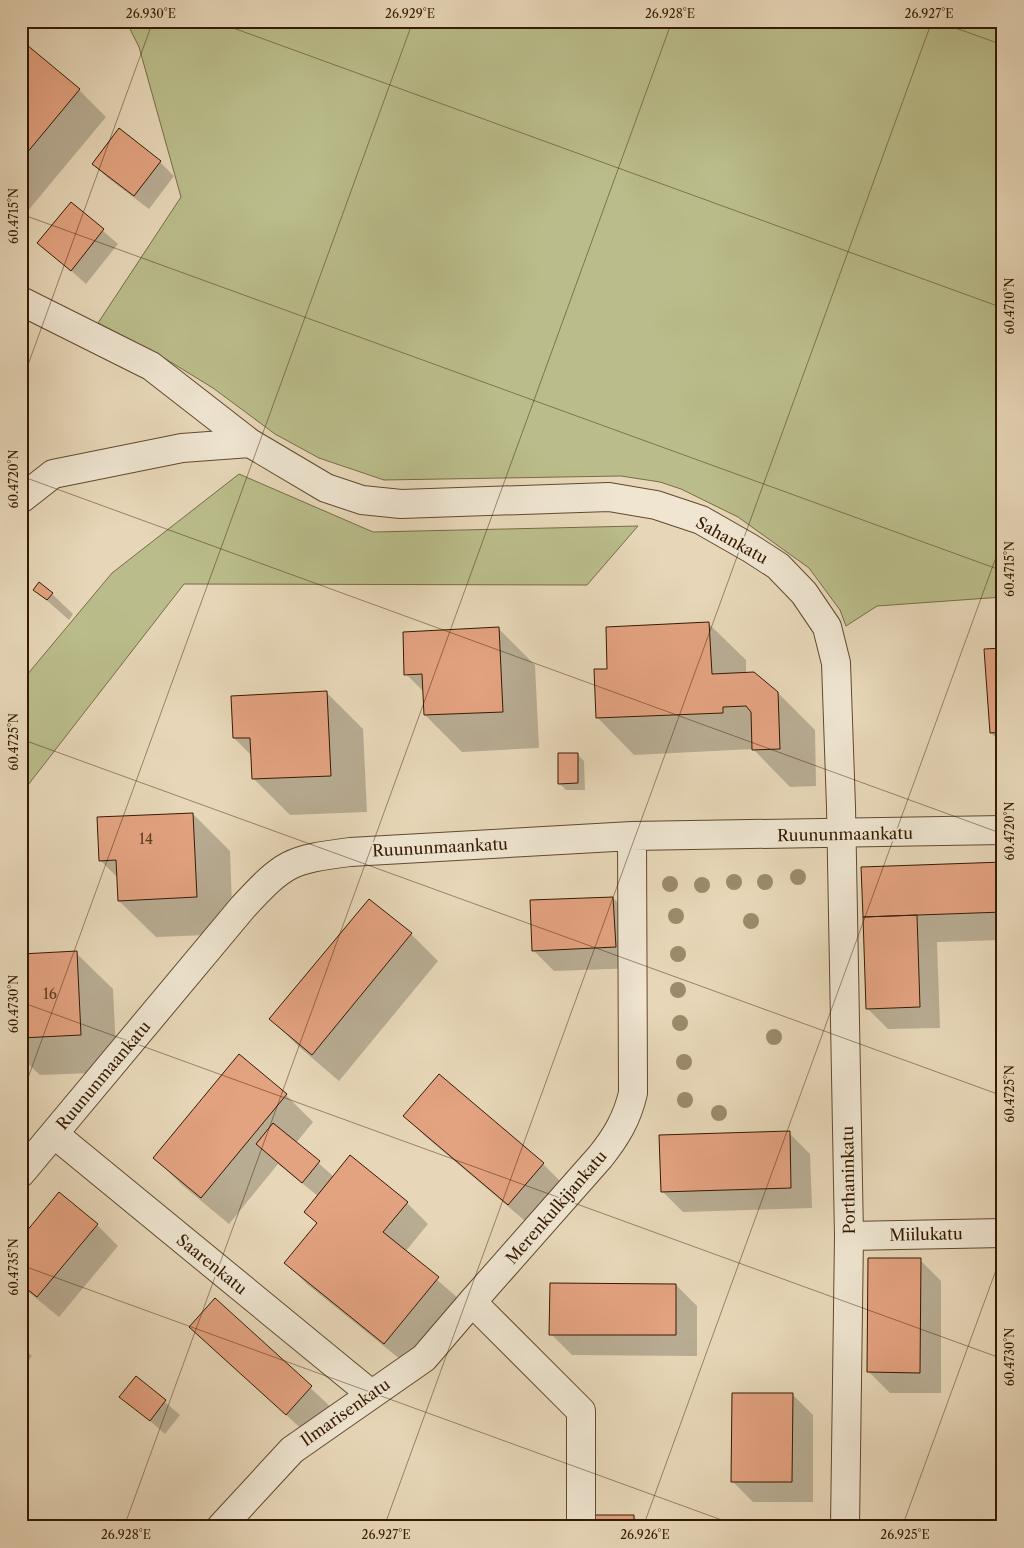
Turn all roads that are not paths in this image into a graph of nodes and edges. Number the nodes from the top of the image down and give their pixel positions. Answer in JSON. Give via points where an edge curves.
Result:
{"nodes":[{"id":1,"x":21,"y":301,"type":"edge"},
{"id":2,"x":250,"y":443,"type":"junction"},
{"id":3,"x":21,"y":499,"type":"edge"},
{"id":4,"x":1003,"y":830,"type":"edge"},
{"id":5,"x":841,"y":834,"type":"junction"},
{"id":6,"x":632,"y":836,"type":"junction"},
{"id":7,"x":54,"y":1134,"type":"junction"},
{"id":8,"x":21,"y":1173,"type":"edge"},
{"id":9,"x":1003,"y":1233,"type":"edge"},
{"id":10,"x":849,"y":1236,"type":"junction"},
{"id":11,"x":472,"y":1302,"type":"junction"},
{"id":12,"x":371,"y":1394,"type":"junction"},
{"id":13,"x":221,"y":1527,"type":"edge"},
{"id":14,"x":581,"y":1527,"type":"edge"},
{"id":15,"x":845,"y":1527,"type":"edge"}],
"edges":[{"from":1,"to":2,"type":"street","name":"Sahankatu","via":[[151,366]]},
{"from":2,"to":3,"type":"street","via":[[182,448],[53,474]]},
{"from":2,"to":5,"type":"street","name":"Sahankatu","via":[[326,488],[362,500],[401,504],[608,497],[646,504],[701,520],[778,566],[804,593],[827,627],[836,663]]},
{"from":4,"to":5,"type":"street","name":"Ruununmaankatu"},
{"from":5,"to":6,"type":"street","name":"Ruununmaankatu"},
{"from":5,"to":10,"type":"street","name":"Porthaninkatu"},
{"from":6,"to":7,"type":"street","name":"Ruununmaankatu","via":[[350,852],[290,863],[274,874],[243,907]]},
{"from":6,"to":11,"type":"street","name":"Merenkulkijankatu","via":[[633,1093],[628,1116],[600,1157]]},
{"from":7,"to":8,"type":"street","name":"Ruununmaankatu"},
{"from":7,"to":12,"type":"street","name":"Saarenkatu"},
{"from":9,"to":10,"type":"street","name":"Miilukatu"},
{"from":10,"to":15,"type":"street","name":"Porthaninkatu"},
{"from":11,"to":12,"type":"street","name":"Ilmarisenkatu","via":[[424,1358]]},
{"from":11,"to":14,"type":"street","via":[[581,1411]]},
{"from":12,"to":13,"type":"street","name":"Ilmarisenkatu","via":[[292,1450]]}]}
